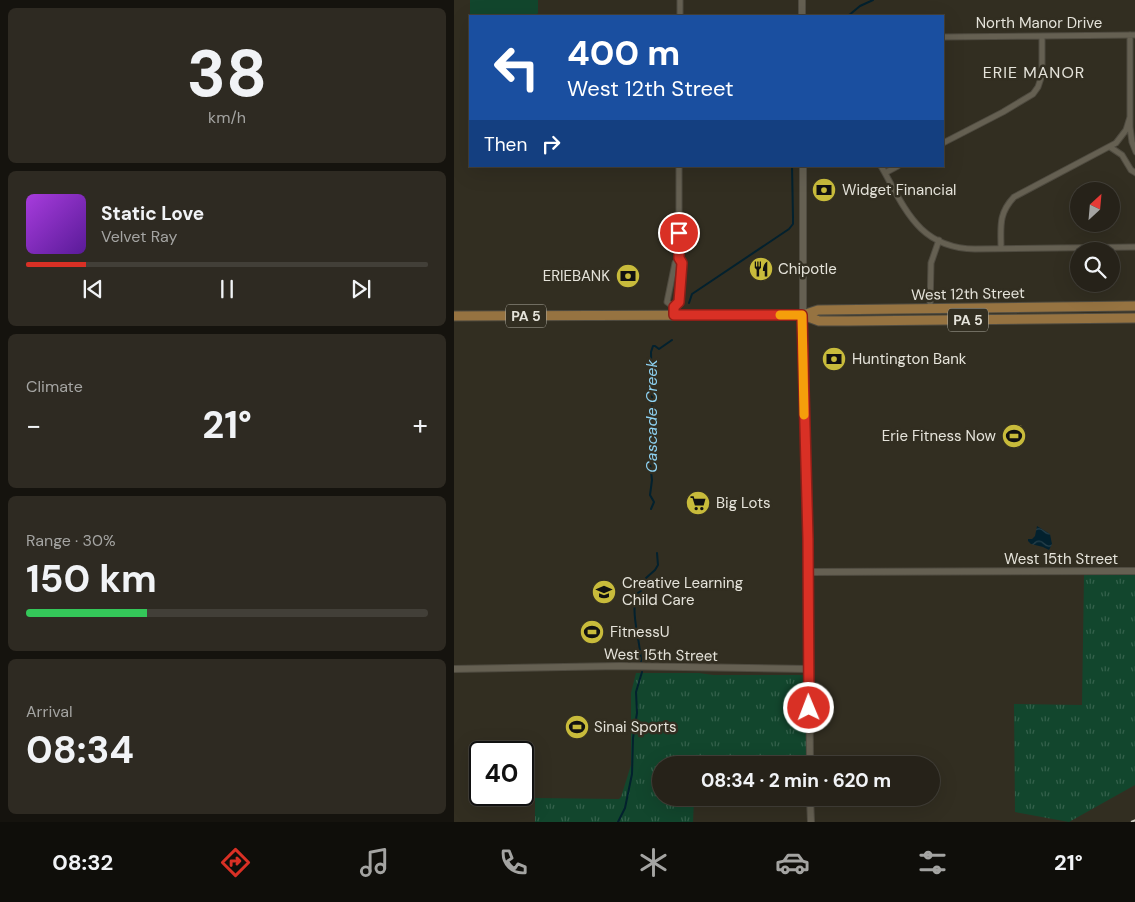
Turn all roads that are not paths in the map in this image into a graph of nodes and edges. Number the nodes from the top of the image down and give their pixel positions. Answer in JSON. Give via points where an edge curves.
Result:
{"nodes":[{"id":1,"x":680,"y":0,"type":"edge"},
{"id":2,"x":802,"y":0,"type":"edge"},
{"id":3,"x":680,"y":15,"type":"edge"},
{"id":4,"x":802,"y":15,"type":"edge"},
{"id":5,"x":1132,"y":35,"type":"edge"},
{"id":6,"x":944,"y":36,"type":"edge"},
{"id":7,"x":1042,"y":36,"type":"junction"},
{"id":8,"x":1130,"y":117,"type":"junction"},
{"id":9,"x":944,"y":142,"type":"edge"},
{"id":10,"x":1110,"y":147,"type":"junction"},
{"id":11,"x":1135,"y":152,"type":"edge"},
{"id":12,"x":680,"y":167,"type":"edge"},
{"id":13,"x":803,"y":167,"type":"edge"},
{"id":14,"x":882,"y":167,"type":"edge"},
{"id":15,"x":896,"y":167,"type":"edge"},
{"id":16,"x":885,"y":173,"type":"junction"},
{"id":17,"x":1135,"y":173,"type":"edge"},
{"id":18,"x":938,"y":240,"type":"junction"},
{"id":19,"x":1135,"y":247,"type":"edge"},
{"id":20,"x":1001,"y":248,"type":"junction"},
{"id":21,"x":679,"y":258,"type":"junction"},
{"id":22,"x":1135,"y":306,"type":"edge"},
{"id":23,"x":930,"y":309,"type":"junction"},
{"id":24,"x":674,"y":311,"type":"junction"},
{"id":25,"x":802,"y":315,"type":"junction"},
{"id":26,"x":454,"y":316,"type":"edge"},
{"id":27,"x":1135,"y":318,"type":"edge"},
{"id":28,"x":1135,"y":570,"type":"edge"},
{"id":29,"x":808,"y":572,"type":"junction"},
{"id":30,"x":454,"y":669,"type":"edge"},
{"id":31,"x":808,"y":669,"type":"junction"},
{"id":32,"x":810,"y":756,"type":"edge"},
{"id":33,"x":810,"y":806,"type":"edge"},
{"id":34,"x":811,"y":822,"type":"edge"}],
"edges":[{"from":1,"to":3,"type":"street"},
{"from":2,"to":4,"type":"street"},
{"from":5,"to":7,"type":"street","name":"North Manor Drive"},
{"from":5,"to":8,"type":"street"},
{"from":6,"to":7,"type":"street","name":"North Manor Drive"},
{"from":7,"to":9,"type":"street","via":[[1042,75],[1033,94]]},
{"from":8,"to":10,"type":"street","via":[[1123,134]]},
{"from":8,"to":11,"type":"street"},
{"from":10,"to":17,"type":"street","via":[[1122,155]]},
{"from":10,"to":20,"type":"street","via":[[1014,197],[1002,214]]},
{"from":12,"to":21,"type":"street"},
{"from":13,"to":25,"type":"street"},
{"from":14,"to":16,"type":"street"},
{"from":15,"to":16,"type":"street"},
{"from":16,"to":18,"type":"street","via":[[909,217]]},
{"from":18,"to":20,"type":"street","via":[[969,249]]},
{"from":18,"to":23,"type":"street","via":[[930,263]]},
{"from":19,"to":20,"type":"street"},
{"from":21,"to":24,"type":"street","via":[[682,263],[679,302]]},
{"from":21,"to":24,"type":"street","via":[[668,302]]},
{"from":22,"to":23,"type":"main road","name":"West 12th Street","number":"PA 5"},
{"from":23,"to":25,"type":"main road","name":"West 12th Street","number":"PA 5","via":[[818,310]]},
{"from":24,"to":25,"type":"main road","name":"West 12th Street","number":"PA 5"},
{"from":24,"to":26,"type":"main road","name":"West 12th Street","number":"PA 5"},
{"from":25,"to":27,"type":"main road","name":"West 12th Street","number":"PA 5","via":[[819,321]]},
{"from":25,"to":29,"type":"street"},
{"from":28,"to":29,"type":"street","name":"West 15th Street"},
{"from":29,"to":31,"type":"street"},
{"from":30,"to":31,"type":"street","name":"West 15th Street","via":[[620,666]]},
{"from":31,"to":32,"type":"street"},
{"from":33,"to":34,"type":"street"}]}
